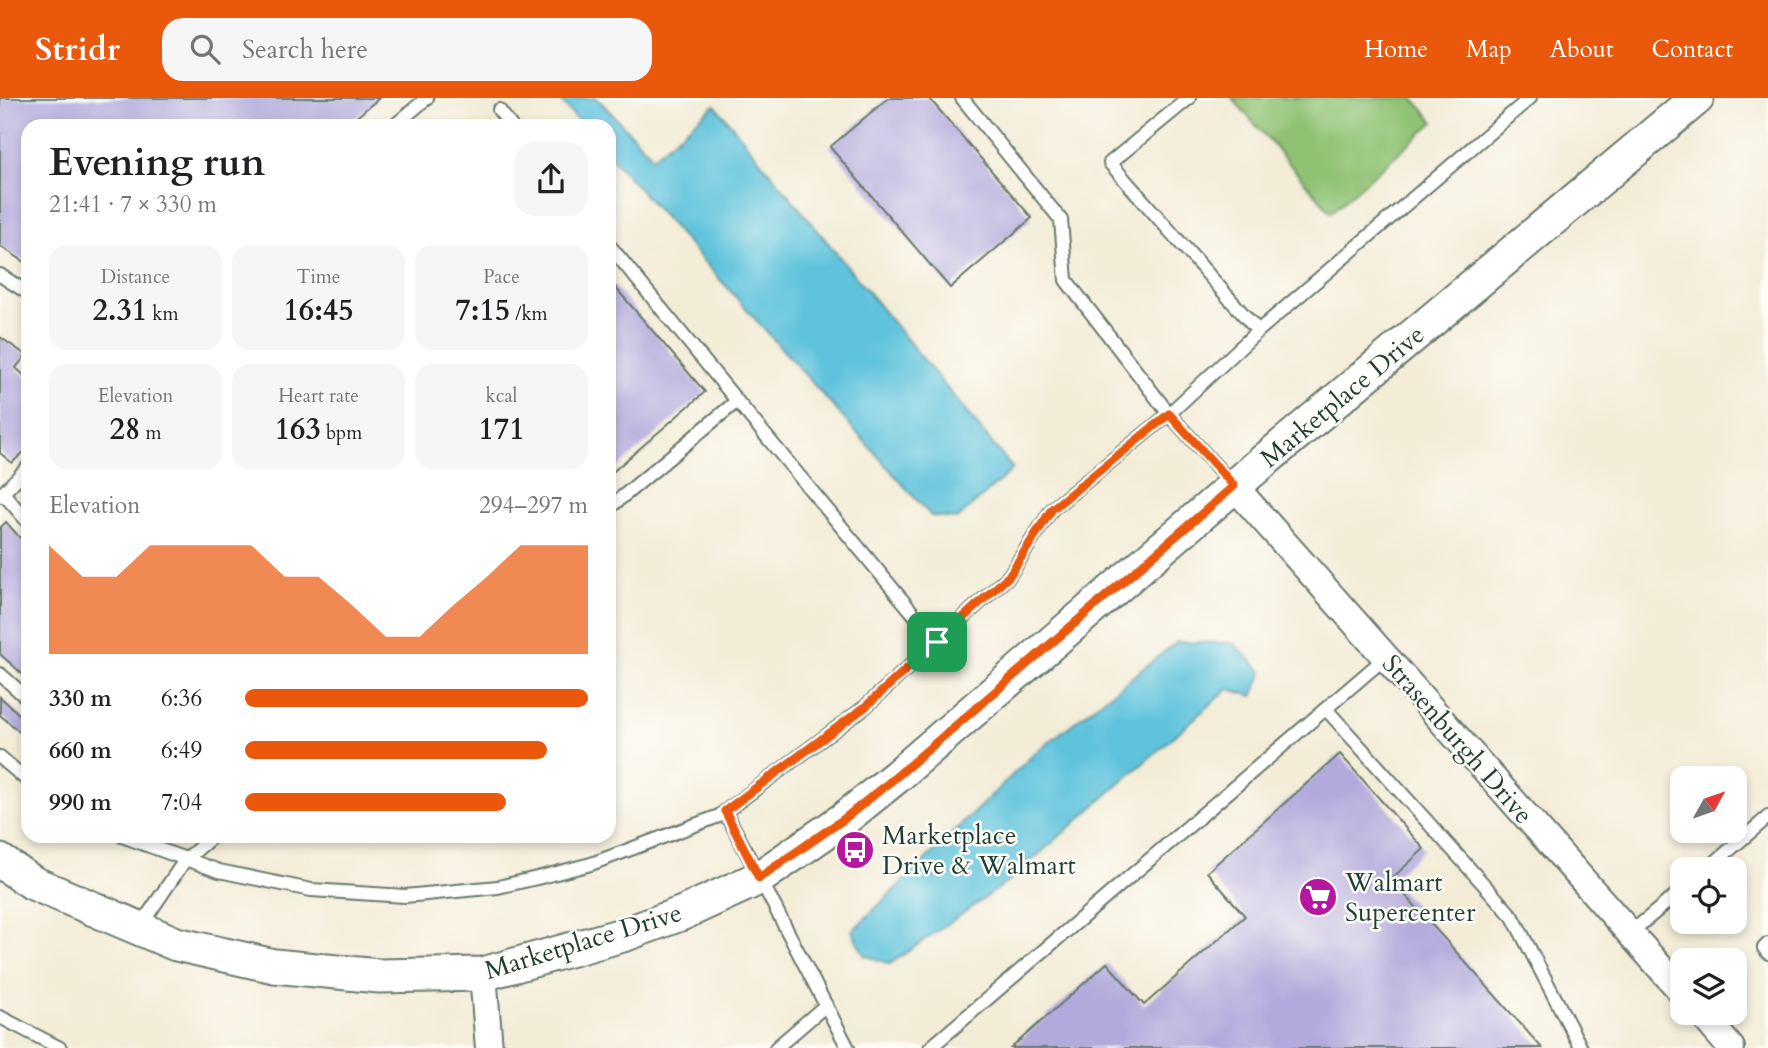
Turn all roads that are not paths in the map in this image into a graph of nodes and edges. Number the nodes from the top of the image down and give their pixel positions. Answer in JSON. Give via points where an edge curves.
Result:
{"nodes":[{"id":1,"x":427,"y":98,"type":"edge"},
{"id":2,"x":962,"y":98,"type":"edge"},
{"id":3,"x":1189,"y":98,"type":"edge"},
{"id":4,"x":1530,"y":98,"type":"edge"},
{"id":5,"x":1697,"y":98,"type":"edge"},
{"id":6,"x":499,"y":110,"type":"dead end"},
{"id":7,"x":402,"y":119,"type":"edge"},
{"id":8,"x":506,"y":119,"type":"edge"},
{"id":9,"x":616,"y":254,"type":"edge"},
{"id":10,"x":0,"y":275,"type":"edge"},
{"id":11,"x":21,"y":288,"type":"edge"},
{"id":12,"x":1258,"y":331,"type":"junction"},
{"id":13,"x":737,"y":401,"type":"junction"},
{"id":14,"x":1169,"y":414,"type":"junction"},
{"id":15,"x":21,"y":474,"type":"edge"},
{"id":16,"x":1234,"y":486,"type":"junction"},
{"id":17,"x":2,"y":494,"type":"edge"},
{"id":18,"x":616,"y":502,"type":"edge"},
{"id":19,"x":21,"y":514,"type":"edge"},
{"id":20,"x":937,"y":642,"type":"junction"},
{"id":21,"x":1386,"y":657,"type":"junction"},
{"id":22,"x":0,"y":674,"type":"edge"},
{"id":23,"x":21,"y":693,"type":"edge"},
{"id":24,"x":1326,"y":709,"type":"junction"},
{"id":25,"x":0,"y":757,"type":"edge"},
{"id":26,"x":21,"y":776,"type":"edge"},
{"id":27,"x":725,"y":811,"type":"junction"},
{"id":28,"x":1768,"y":817,"type":"edge"},
{"id":29,"x":140,"y":843,"type":"edge"},
{"id":30,"x":205,"y":843,"type":"edge"},
{"id":31,"x":1721,"y":857,"type":"edge"},
{"id":32,"x":185,"y":860,"type":"junction"},
{"id":33,"x":0,"y":861,"type":"edge"},
{"id":34,"x":759,"y":878,"type":"junction"},
{"id":35,"x":1670,"y":900,"type":"edge"},
{"id":36,"x":139,"y":928,"type":"junction"},
{"id":37,"x":1630,"y":933,"type":"junction"},
{"id":38,"x":1768,"y":944,"type":"edge"},
{"id":39,"x":1768,"y":953,"type":"edge"},
{"id":40,"x":483,"y":974,"type":"junction"},
{"id":41,"x":1670,"y":978,"type":"edge"},
{"id":42,"x":826,"y":1005,"type":"junction"},
{"id":43,"x":0,"y":1017,"type":"edge"},
{"id":44,"x":1711,"y":1025,"type":"edge"},
{"id":45,"x":60,"y":1048,"type":"edge"},
{"id":46,"x":489,"y":1048,"type":"edge"},
{"id":47,"x":776,"y":1048,"type":"edge"},
{"id":48,"x":848,"y":1048,"type":"edge"},
{"id":49,"x":930,"y":1048,"type":"edge"},
{"id":50,"x":1581,"y":1048,"type":"edge"},
{"id":51,"x":1731,"y":1048,"type":"edge"}],
"edges":[{"from":1,"to":7,"type":"lane"},
{"from":2,"to":14,"type":"lane","via":[[1061,220],[1066,280]]},
{"from":3,"to":12,"type":"lane","via":[[1110,163]]},
{"from":4,"to":12,"type":"lane"},
{"from":5,"to":16,"type":"street","name":"Marketplace Drive"},
{"from":6,"to":8,"type":"lane"},
{"from":9,"to":13,"type":"lane"},
{"from":10,"to":11,"type":"lane"},
{"from":12,"to":14,"type":"lane"},
{"from":13,"to":18,"type":"lane"},
{"from":13,"to":20,"type":"lane"},
{"from":14,"to":16,"type":"lane"},
{"from":14,"to":20,"type":"lane","via":[[1052,509],[1009,576]]},
{"from":15,"to":17,"type":"lane"},
{"from":16,"to":21,"type":"street","name":"Strasenburgh Drive"},
{"from":16,"to":34,"type":"street","name":"Marketplace Drive","via":[[896,777]]},
{"from":17,"to":19,"type":"lane"},
{"from":20,"to":27,"type":"lane","via":[[865,707]]},
{"from":21,"to":24,"type":"lane"},
{"from":21,"to":37,"type":"street","name":"Strasenburgh Drive"},
{"from":22,"to":23,"type":"lane"},
{"from":24,"to":49,"type":"lane"},
{"from":24,"to":50,"type":"lane","via":[[1513,917]]},
{"from":25,"to":26,"type":"lane"},
{"from":27,"to":32,"type":"lane","via":[[591,864],[498,887],[405,895],[311,890]]},
{"from":27,"to":34,"type":"lane"},
{"from":28,"to":31,"type":"lane"},
{"from":29,"to":32,"type":"lane"},
{"from":30,"to":32,"type":"lane"},
{"from":32,"to":36,"type":"lane"},
{"from":33,"to":36,"type":"street","name":"Marketplace Drive","via":[[33,883]]},
{"from":34,"to":40,"type":"street","name":"Marketplace Drive","via":[[626,934]]},
{"from":34,"to":42,"type":"lane"},
{"from":35,"to":37,"type":"lane"},
{"from":36,"to":40,"type":"street","name":"Marketplace Drive","via":[[176,944],[274,966],[379,976]]},
{"from":37,"to":41,"type":"street","name":"Strasenburgh Drive"},
{"from":38,"to":39,"type":"lane","via":[[1763,948]]},
{"from":40,"to":46,"type":"street"},
{"from":42,"to":47,"type":"lane"},
{"from":42,"to":48,"type":"lane"},
{"from":43,"to":45,"type":"lane"},
{"from":44,"to":51,"type":"street"}]}
